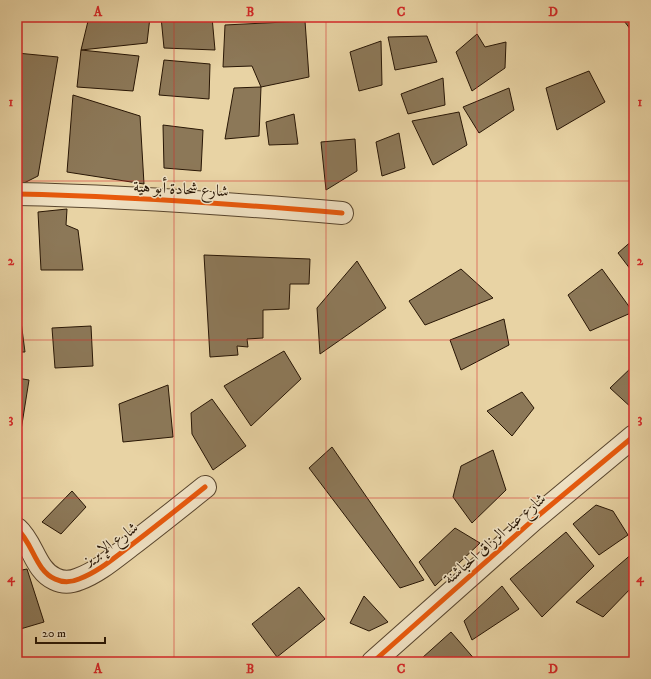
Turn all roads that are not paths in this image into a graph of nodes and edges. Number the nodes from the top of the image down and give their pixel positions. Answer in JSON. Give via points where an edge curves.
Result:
{"nodes":[{"id":1,"x":17,"y":194,"type":"edge"},
{"id":2,"x":342,"y":213,"type":"dead end"},
{"id":3,"x":634,"y":436,"type":"edge"},
{"id":4,"x":205,"y":487,"type":"dead end"},
{"id":5,"x":17,"y":529,"type":"edge"},
{"id":6,"x":373,"y":662,"type":"edge"}],
"edges":[{"from":1,"to":2,"type":"street","name":"شارع شحادة أبو هية","via":[[219,203]]},
{"from":3,"to":6,"type":"street","name":"شارع عبد الرزاق الحباشنة","via":[[533,520]]},
{"from":4,"to":5,"type":"street","name":"شارع الإبريز","via":[[109,562],[90,574],[71,581],[63,582],[47,574]]}]}
